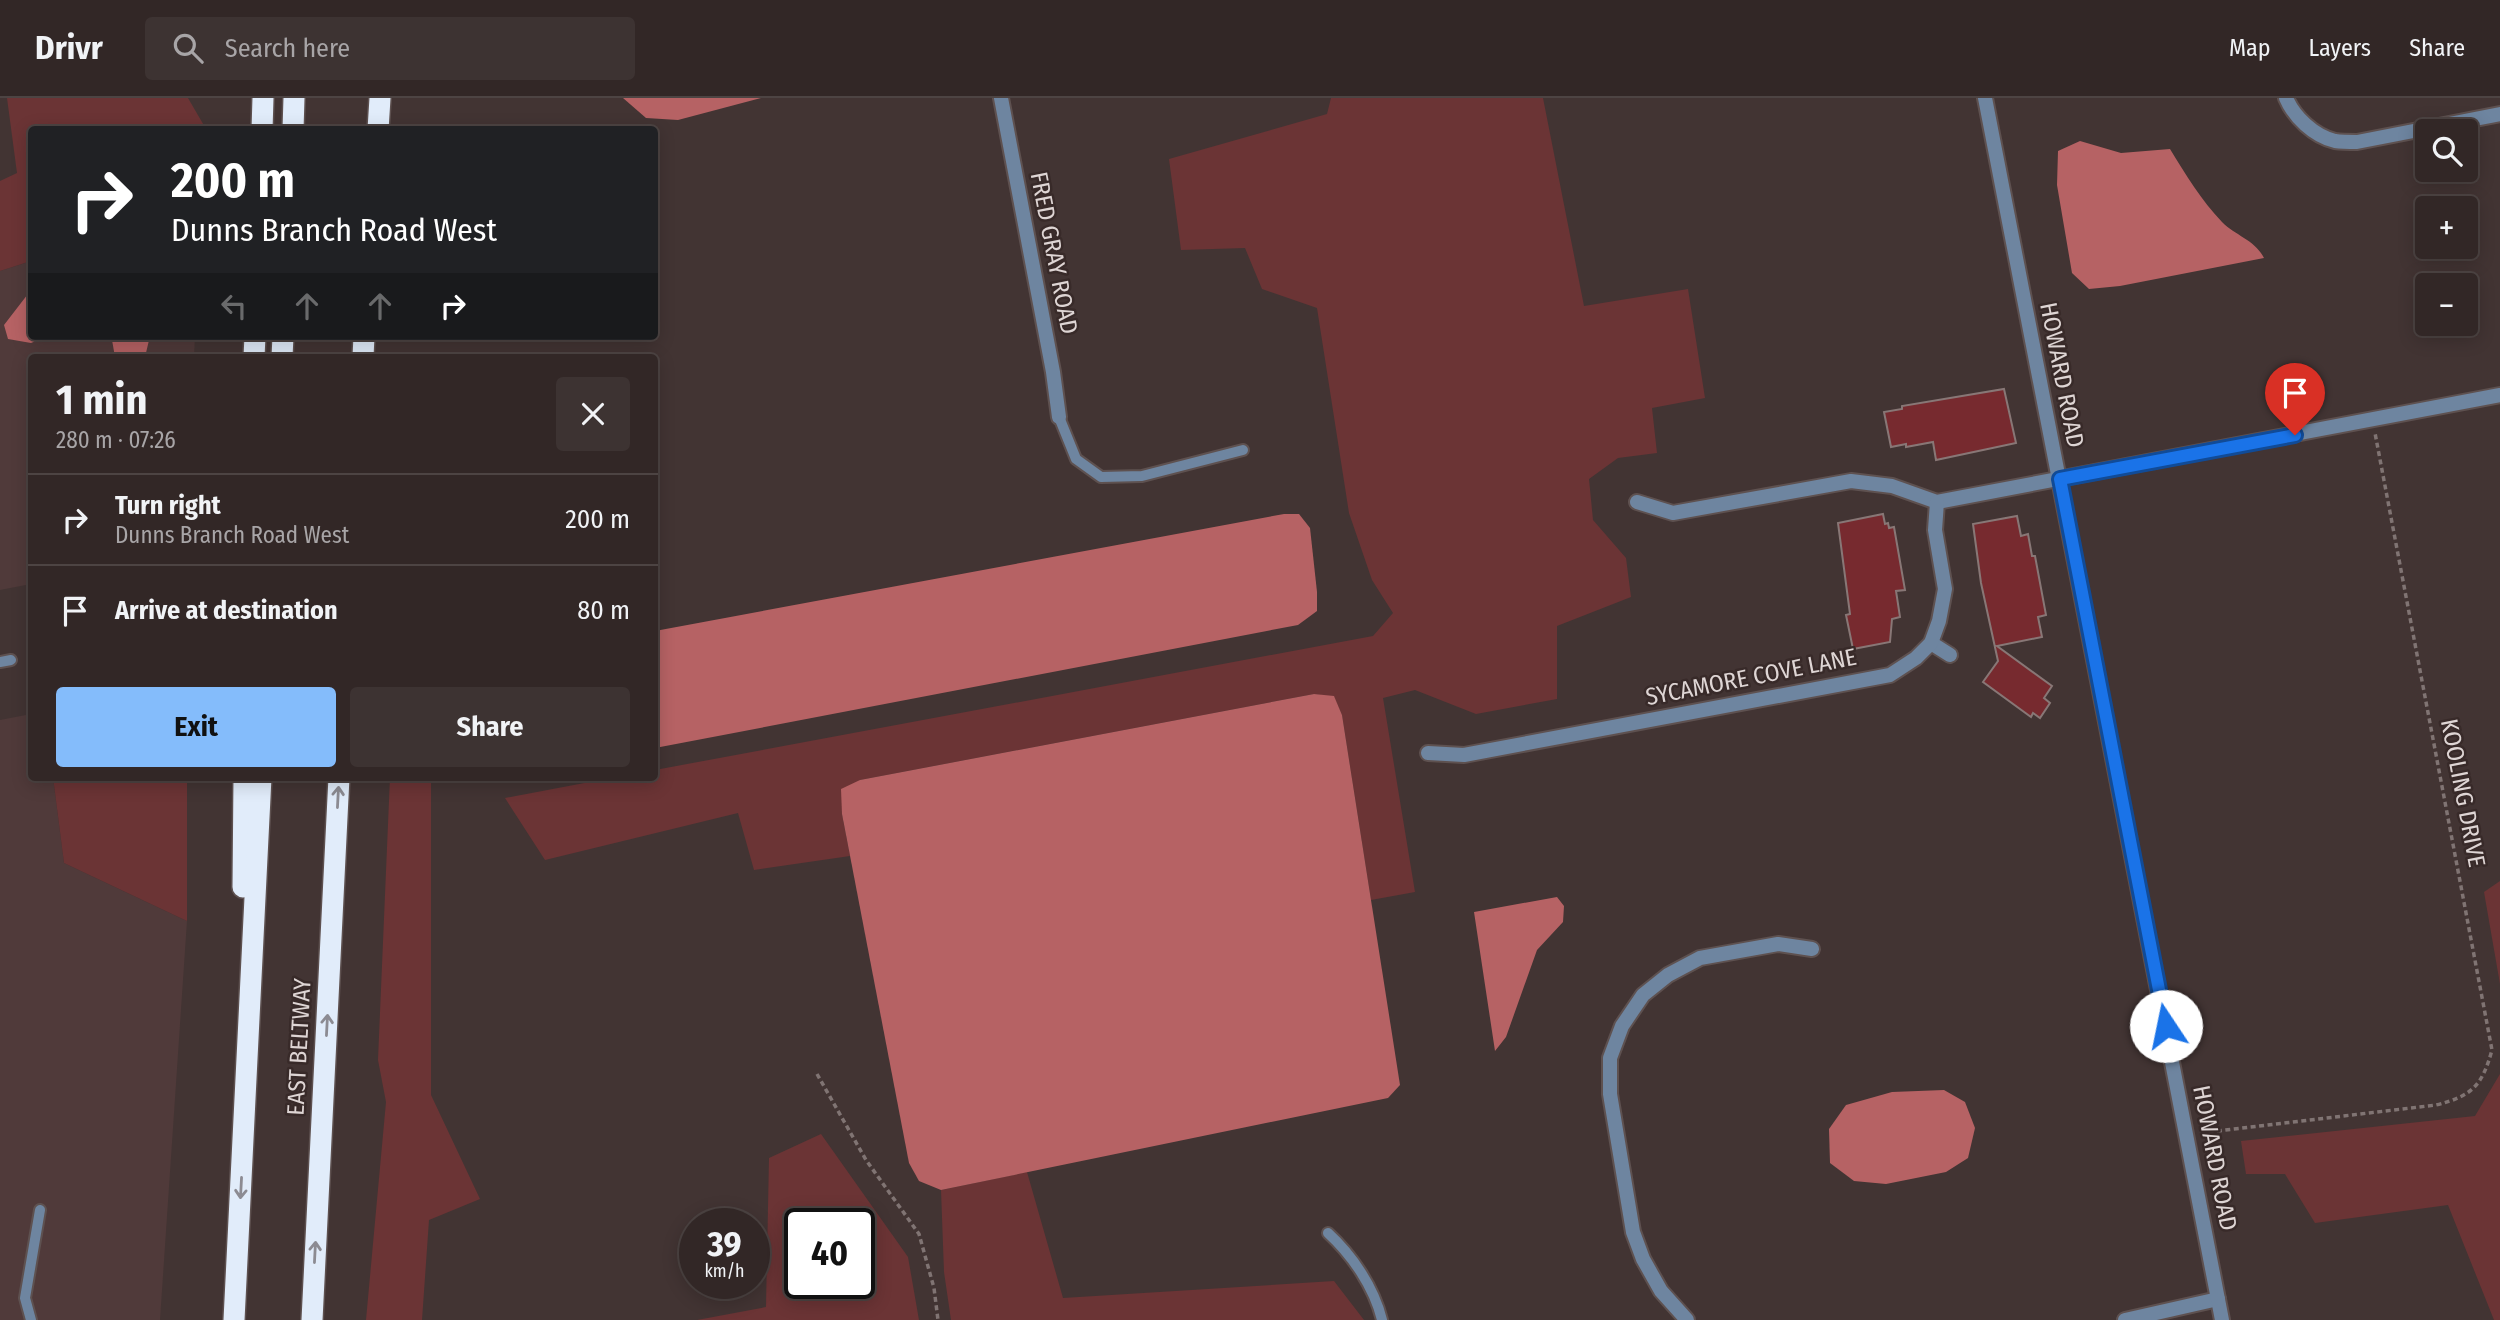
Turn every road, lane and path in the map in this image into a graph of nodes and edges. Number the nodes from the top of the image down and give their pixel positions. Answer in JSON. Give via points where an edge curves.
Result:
{"nodes":[{"id":1,"x":263,"y":98,"type":"edge"},
{"id":2,"x":294,"y":98,"type":"edge"},
{"id":3,"x":380,"y":98,"type":"edge"},
{"id":4,"x":1001,"y":98,"type":"edge"},
{"id":5,"x":1985,"y":98,"type":"edge"},
{"id":6,"x":2286,"y":98,"type":"edge"},
{"id":7,"x":2500,"y":114,"type":"edge"},
{"id":8,"x":262,"y":126,"type":"edge"},
{"id":9,"x":293,"y":126,"type":"edge"},
{"id":10,"x":378,"y":126,"type":"edge"},
{"id":11,"x":2500,"y":395,"type":"edge"},
{"id":12,"x":1059,"y":417,"type":"joint"},
{"id":13,"x":2373,"y":420,"type":"junction"},
{"id":14,"x":1243,"y":450,"type":"dead end"},
{"id":15,"x":2060,"y":479,"type":"junction"},
{"id":16,"x":1637,"y":502,"type":"dead end"},
{"id":17,"x":1937,"y":502,"type":"junction"},
{"id":18,"x":1931,"y":643,"type":"junction"},
{"id":19,"x":1950,"y":655,"type":"dead end"},
{"id":20,"x":1428,"y":753,"type":"dead end"},
{"id":21,"x":244,"y":781,"type":"edge"},
{"id":22,"x":261,"y":781,"type":"edge"},
{"id":23,"x":339,"y":781,"type":"edge"},
{"id":24,"x":1812,"y":948,"type":"dead end"},
{"id":25,"x":817,"y":1074,"type":"dead end"},
{"id":26,"x":2188,"y":1135,"type":"junction"},
{"id":27,"x":244,"y":1137,"type":"junction"},
{"id":28,"x":40,"y":1210,"type":"dead end"},
{"id":29,"x":1328,"y":1233,"type":"dead end"},
{"id":30,"x":2218,"y":1299,"type":"junction"},
{"id":31,"x":32,"y":1320,"type":"edge"},
{"id":32,"x":234,"y":1320,"type":"edge"},
{"id":33,"x":312,"y":1320,"type":"edge"},
{"id":34,"x":938,"y":1320,"type":"edge"},
{"id":35,"x":1382,"y":1320,"type":"edge"},
{"id":36,"x":1687,"y":1320,"type":"edge"},
{"id":37,"x":2125,"y":1320,"type":"edge"},
{"id":38,"x":2222,"y":1320,"type":"edge"}],
"edges":[{"from":1,"to":8,"type":"highway"},
{"from":2,"to":9,"type":"highway"},
{"from":3,"to":10,"type":"highway"},
{"from":4,"to":12,"type":"street","name":"FRED GRAY ROAD"},
{"from":5,"to":15,"type":"street","name":"HOWARD ROAD"},
{"from":6,"to":7,"type":"street","via":[[2308,127],[2333,141],[2357,142]]},
{"from":11,"to":13,"type":"street"},
{"from":12,"to":14,"type":"lane","via":[[1076,459],[1101,477],[1142,476]]},
{"from":13,"to":15,"type":"street"},
{"from":13,"to":26,"type":"path","name":"KOOLING DRIVE","via":[[2492,1050],[2486,1072],[2461,1099]]},
{"from":15,"to":17,"type":"street"},
{"from":15,"to":26,"type":"street","name":"HOWARD ROAD"},
{"from":16,"to":17,"type":"street","via":[[1673,513],[1851,481],[1892,486]]},
{"from":17,"to":18,"type":"street","via":[[1935,530],[1945,589]]},
{"from":18,"to":19,"type":"street"},
{"from":18,"to":20,"type":"street","name":"SYCAMORE COVE LANE","via":[[1890,675],[1464,755]]},
{"from":21,"to":27,"type":"highway"},
{"from":22,"to":27,"type":"highway","name":"EAST BELTWAY"},
{"from":33,"to":23,"type":"highway","name":"EAST BELTWAY","one_way":true},
{"from":24,"to":36,"type":"street","via":[[1778,944],[1700,958],[1668,975],[1643,995],[1622,1026],[1610,1058],[1610,1094],[1633,1232],[1661,1291]]},
{"from":25,"to":34,"type":"path","via":[[866,1160],[919,1234]]},
{"from":26,"to":30,"type":"street","name":"HOWARD ROAD"},
{"from":27,"to":32,"type":"highway","name":"EAST BELTWAY","one_way":true},
{"from":28,"to":31,"type":"lane","via":[[25,1298]]},
{"from":29,"to":35,"type":"lane","via":[[1367,1282]]},
{"from":30,"to":37,"type":"street"},
{"from":30,"to":38,"type":"street","name":"HOWARD ROAD"}]}
